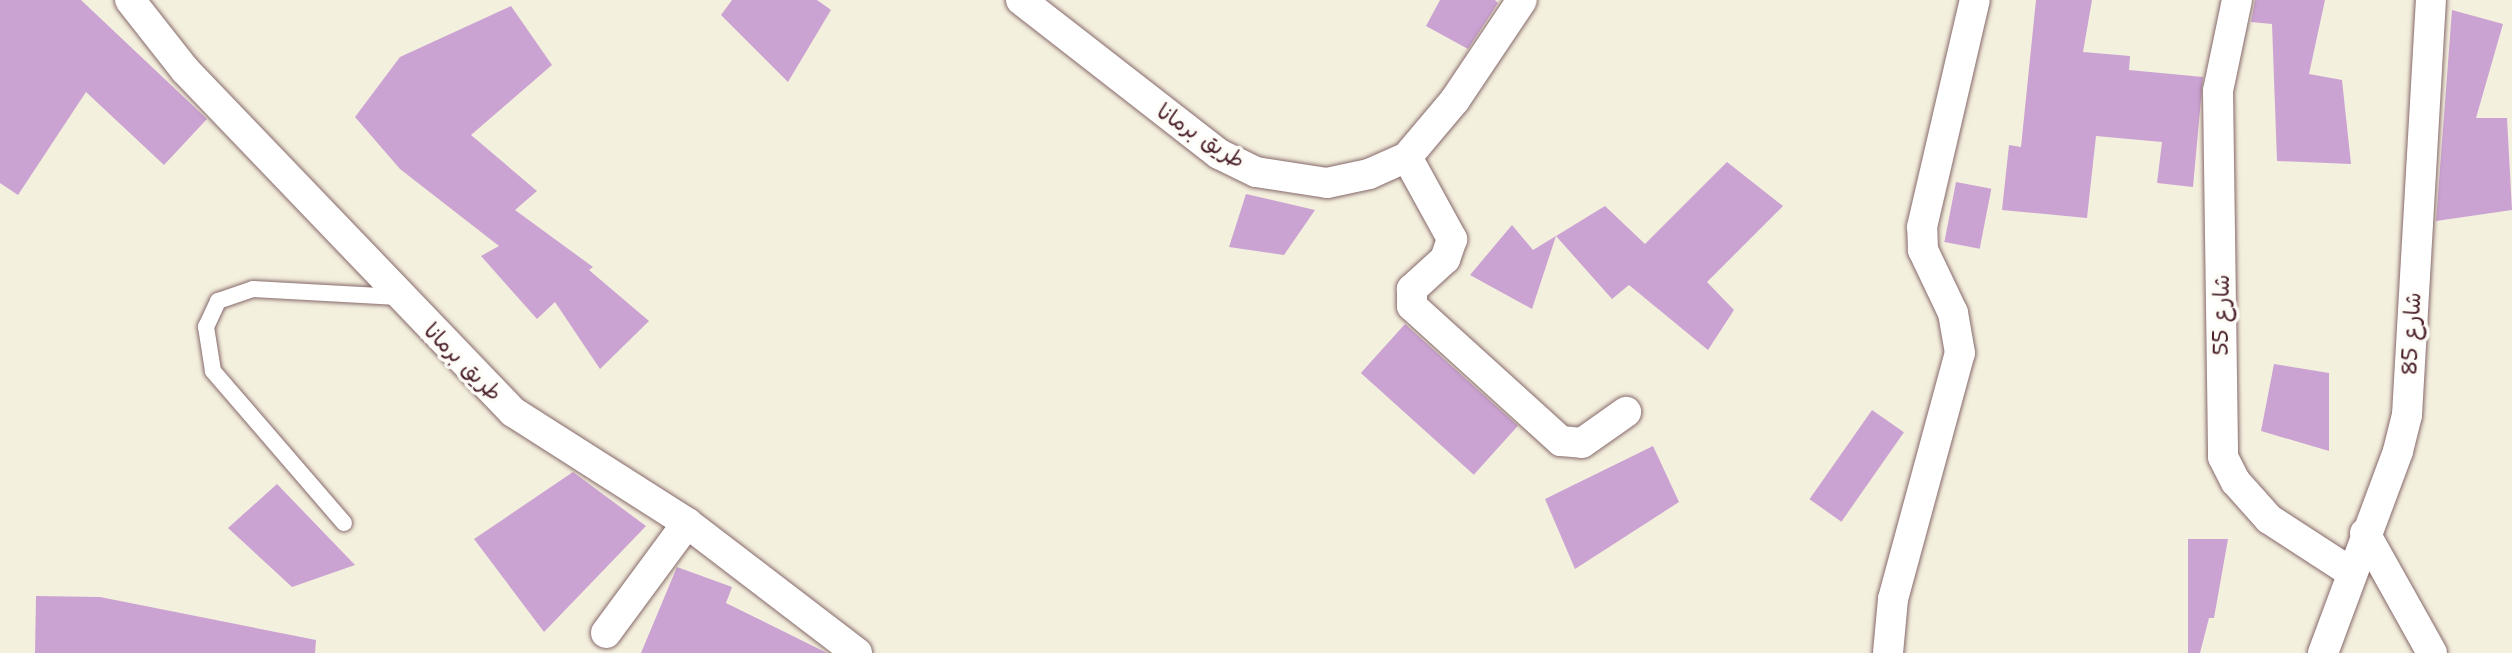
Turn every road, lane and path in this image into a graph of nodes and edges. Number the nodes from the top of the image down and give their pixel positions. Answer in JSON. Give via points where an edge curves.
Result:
{"nodes":[{"id":1,"x":130,"y":0,"type":"edge"},
{"id":2,"x":1021,"y":0,"type":"edge"},
{"id":3,"x":1522,"y":0,"type":"edge"},
{"id":4,"x":1975,"y":0,"type":"edge"},
{"id":5,"x":2237,"y":0,"type":"edge"},
{"id":6,"x":2431,"y":0,"type":"edge"},
{"id":7,"x":1407,"y":157,"type":"junction"},
{"id":8,"x":398,"y":297,"type":"junction"},
{"id":9,"x":1626,"y":412,"type":"dead end"},
{"id":10,"x":344,"y":523,"type":"dead end"},
{"id":11,"x":687,"y":523,"type":"junction"},
{"id":12,"x":2365,"y":533,"type":"junction"},
{"id":13,"x":2349,"y":571,"type":"junction"},
{"id":14,"x":606,"y":633,"type":"dead end"},
{"id":15,"x":857,"y":653,"type":"edge"},
{"id":16,"x":1888,"y":653,"type":"edge"},
{"id":17,"x":2323,"y":653,"type":"edge"},
{"id":18,"x":2432,"y":653,"type":"edge"}],
"edges":[{"from":1,"to":8,"type":"street","name":"طريق برمانا","via":[[185,70]]},
{"from":2,"to":7,"type":"street","name":"طريق برمانا","via":[[1168,117],[1219,154],[1256,172],[1327,183],[1369,174]]},
{"from":3,"to":7,"type":"street","name":"طريق برمانا","via":[[1455,100]]},
{"from":4,"to":16,"type":"street","via":[[1922,227],[1923,250],[1953,313],[1960,353],[1893,599]]},
{"from":5,"to":13,"type":"street","name":"شارع 55","via":[[2218,91],[2223,457],[2236,482],[2269,519]]},
{"from":6,"to":12,"type":"street","name":"شارع 85","via":[[2407,415]]},
{"from":7,"to":9,"type":"street","via":[[1452,239],[1445,259],[1412,289],[1412,306],[1561,441],[1582,443]]},
{"from":8,"to":10,"type":"lane","via":[[253,289],[218,301],[206,327],[213,371]]},
{"from":8,"to":11,"type":"street","name":"طريق برمانا","via":[[513,412]]},
{"from":11,"to":14,"type":"street"},
{"from":11,"to":15,"type":"street","name":"طريق برمانا"},
{"from":12,"to":13,"type":"street","name":"شارع 85"},
{"from":12,"to":18,"type":"street"},
{"from":13,"to":17,"type":"street","name":"شارع 85"}]}
